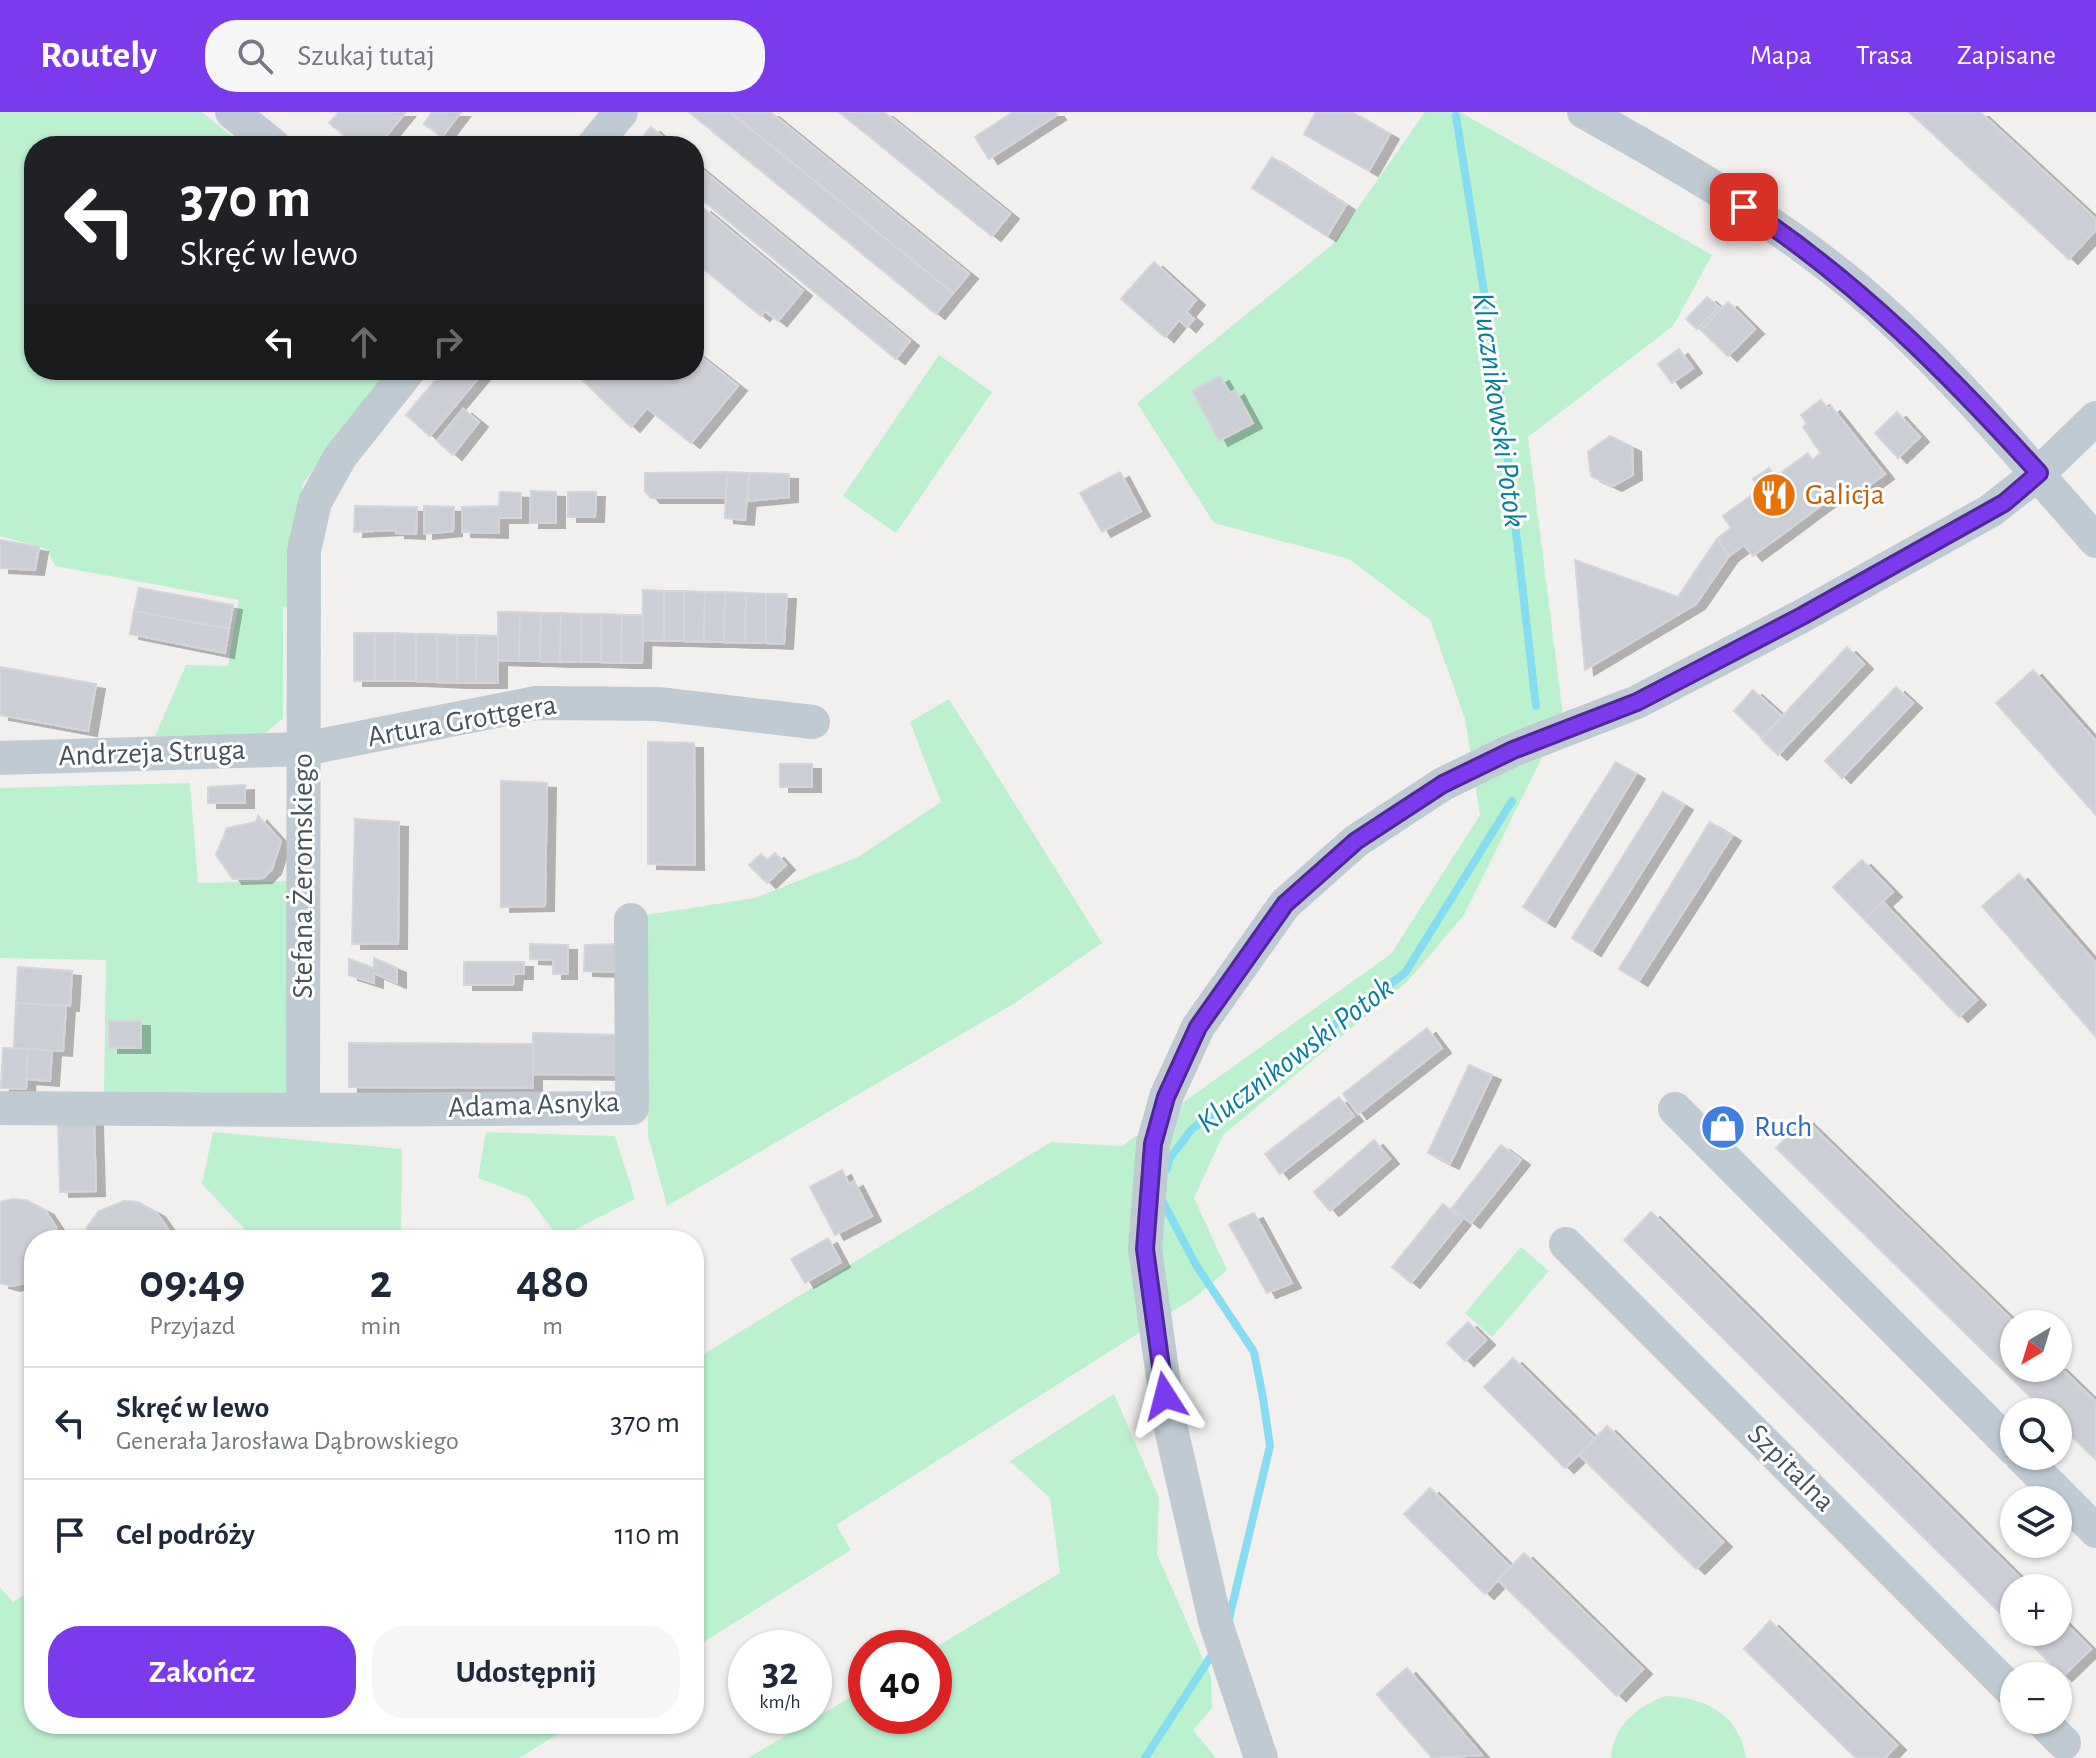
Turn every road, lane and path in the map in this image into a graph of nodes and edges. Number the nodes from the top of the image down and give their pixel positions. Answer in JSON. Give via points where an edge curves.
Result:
{"nodes":[{"id":1,"x":232,"y":112,"type":"edge"},
{"id":2,"x":621,"y":112,"type":"edge"},
{"id":3,"x":1584,"y":112,"type":"edge"},
{"id":4,"x":262,"y":136,"type":"edge"},
{"id":5,"x":601,"y":136,"type":"edge"},
{"id":6,"x":401,"y":380,"type":"edge"},
{"id":7,"x":2096,"y":418,"type":"edge"},
{"id":8,"x":2039,"y":473,"type":"junction"},
{"id":9,"x":2096,"y":541,"type":"edge"},
{"id":10,"x":813,"y":722,"type":"dead end"},
{"id":11,"x":304,"y":749,"type":"junction"},
{"id":12,"x":0,"y":758,"type":"edge"},
{"id":13,"x":631,"y":920,"type":"dead end"},
{"id":14,"x":0,"y":1108,"type":"edge"},
{"id":15,"x":1675,"y":1109,"type":"dead end"},
{"id":16,"x":303,"y":1110,"type":"junction"},
{"id":17,"x":1566,"y":1244,"type":"dead end"},
{"id":18,"x":2000,"y":1435,"type":"edge"},
{"id":19,"x":2035,"y":1470,"type":"edge"},
{"id":20,"x":2096,"y":1531,"type":"edge"},
{"id":21,"x":2000,"y":1679,"type":"edge"},
{"id":22,"x":1261,"y":1758,"type":"edge"}],
"edges":[{"from":1,"to":4,"type":"street"},
{"from":2,"to":5,"type":"street"},
{"from":3,"to":8,"type":"street","via":[[1828,265],[1947,372]]},
{"from":6,"to":11,"type":"street","name":"Stefana Żeromskiego","via":[[340,457],[315,502],[304,551]]},
{"from":7,"to":8,"type":"street"},
{"from":8,"to":9,"type":"street"},
{"from":8,"to":22,"type":"street","via":[[2004,503],[1802,616],[1637,702],[1513,750],[1443,784],[1368,833],[1285,904],[1198,1027],[1166,1097],[1153,1144],[1145,1249],[1169,1420],[1211,1605]]},
{"from":10,"to":11,"type":"street","name":"Artura Grottgera","via":[[658,704],[536,703]]},
{"from":11,"to":12,"type":"street","name":"Andrzeja Struga"},
{"from":11,"to":16,"type":"street","name":"Stefana Żeromskiego"},
{"from":13,"to":16,"type":"street","name":"Adama Asnyka","via":[[632,1108]]},
{"from":14,"to":16,"type":"street"},
{"from":15,"to":18,"type":"street"},
{"from":17,"to":21,"type":"street","name":"Szpitalna"},
{"from":19,"to":20,"type":"street"}]}
